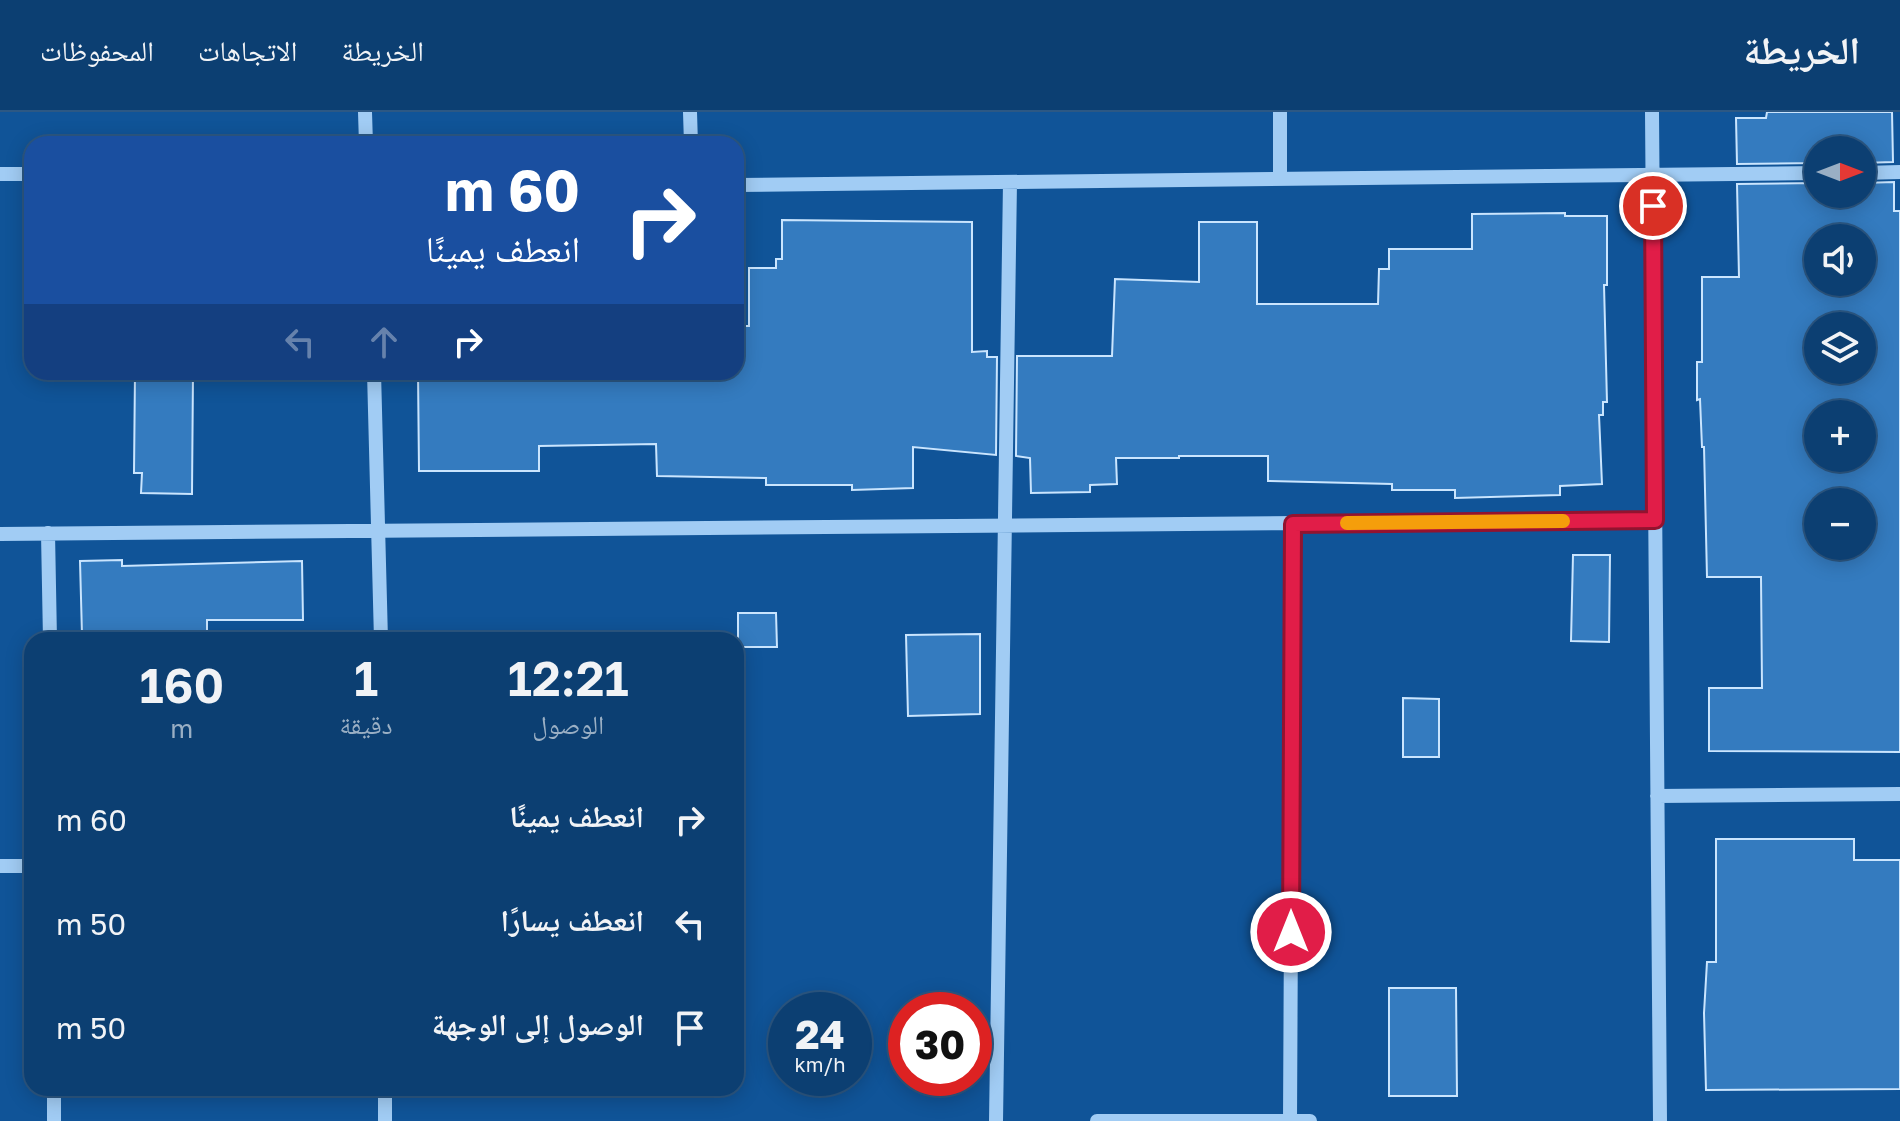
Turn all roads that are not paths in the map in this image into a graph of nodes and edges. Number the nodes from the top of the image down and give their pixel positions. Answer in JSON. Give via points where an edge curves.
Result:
{"nodes":[{"id":1,"x":365,"y":112,"type":"edge"},
{"id":2,"x":690,"y":112,"type":"edge"},
{"id":3,"x":1280,"y":112,"type":"edge"},
{"id":4,"x":1652,"y":112,"type":"edge"},
{"id":5,"x":366,"y":136,"type":"edge"},
{"id":6,"x":691,"y":136,"type":"edge"},
{"id":7,"x":1900,"y":172,"type":"edge"},
{"id":8,"x":1804,"y":173,"type":"edge"},
{"id":9,"x":1876,"y":173,"type":"edge"},
{"id":10,"x":0,"y":174,"type":"edge"},
{"id":11,"x":24,"y":174,"type":"edge"},
{"id":12,"x":1652,"y":175,"type":"junction"},
{"id":13,"x":1280,"y":179,"type":"junction"},
{"id":14,"x":1010,"y":182,"type":"junction"},
{"id":15,"x":744,"y":185,"type":"edge"},
{"id":16,"x":374,"y":380,"type":"edge"},
{"id":17,"x":1655,"y":520,"type":"junction"},
{"id":18,"x":1293,"y":524,"type":"junction"},
{"id":19,"x":1005,"y":527,"type":"junction"},
{"id":20,"x":379,"y":532,"type":"junction"},
{"id":21,"x":48,"y":533,"type":"junction"},
{"id":22,"x":0,"y":534,"type":"edge"},
{"id":23,"x":50,"y":632,"type":"edge"},
{"id":24,"x":381,"y":632,"type":"edge"},
{"id":25,"x":1900,"y":794,"type":"edge"},
{"id":26,"x":1657,"y":796,"type":"junction"},
{"id":27,"x":0,"y":866,"type":"edge"},
{"id":28,"x":24,"y":866,"type":"edge"},
{"id":29,"x":54,"y":1096,"type":"edge"},
{"id":30,"x":385,"y":1096,"type":"edge"},
{"id":31,"x":54,"y":1121,"type":"edge"},
{"id":32,"x":385,"y":1121,"type":"edge"},
{"id":33,"x":996,"y":1121,"type":"edge"},
{"id":34,"x":1097,"y":1121,"type":"edge"},
{"id":35,"x":1290,"y":1121,"type":"edge"},
{"id":36,"x":1310,"y":1121,"type":"edge"},
{"id":37,"x":1660,"y":1121,"type":"edge"}],
"edges":[{"from":1,"to":5,"type":"street"},
{"from":2,"to":6,"type":"street"},
{"from":3,"to":13,"type":"street"},
{"from":4,"to":12,"type":"street"},
{"from":7,"to":9,"type":"street"},
{"from":8,"to":12,"type":"street"},
{"from":10,"to":11,"type":"street"},
{"from":12,"to":13,"type":"street"},
{"from":12,"to":17,"type":"street"},
{"from":13,"to":14,"type":"street"},
{"from":14,"to":15,"type":"street"},
{"from":14,"to":19,"type":"street"},
{"from":16,"to":20,"type":"street"},
{"from":17,"to":18,"type":"street"},
{"from":17,"to":26,"type":"street"},
{"from":18,"to":19,"type":"street"},
{"from":18,"to":35,"type":"street"},
{"from":19,"to":20,"type":"street"},
{"from":19,"to":33,"type":"street"},
{"from":20,"to":21,"type":"street"},
{"from":20,"to":24,"type":"street"},
{"from":21,"to":22,"type":"street"},
{"from":21,"to":23,"type":"street"},
{"from":25,"to":26,"type":"street"},
{"from":26,"to":37,"type":"street"},
{"from":27,"to":28,"type":"street"},
{"from":29,"to":31,"type":"street"},
{"from":30,"to":32,"type":"street"},
{"from":34,"to":35,"type":"street"},
{"from":35,"to":36,"type":"street"}]}
